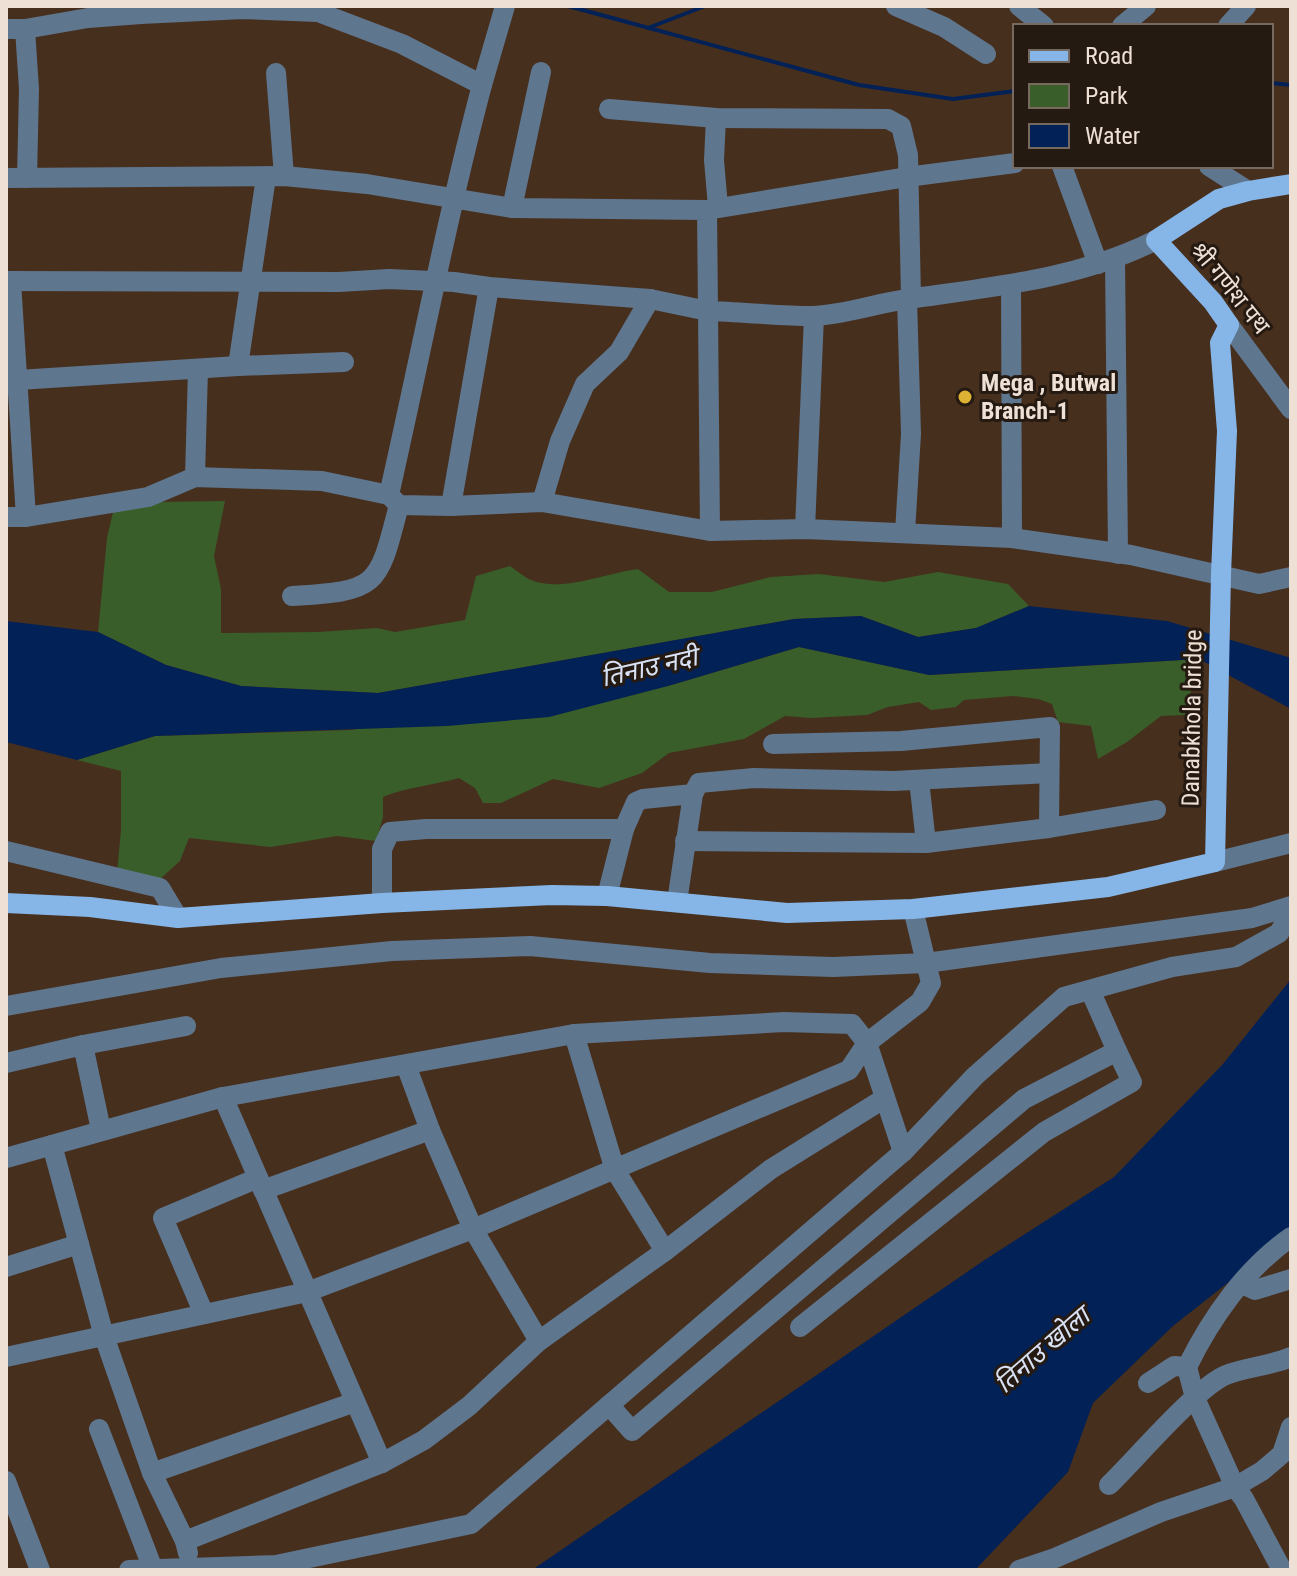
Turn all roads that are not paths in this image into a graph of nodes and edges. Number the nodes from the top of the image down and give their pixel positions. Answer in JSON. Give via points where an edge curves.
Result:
{"nodes":[{"id":1,"x":896,"y":6,"type":"edge"},
{"id":2,"x":1019,"y":6,"type":"edge"},
{"id":3,"x":1146,"y":6,"type":"edge"},
{"id":4,"x":1246,"y":6,"type":"edge"},
{"id":5,"x":505,"y":7,"type":"edge"},
{"id":6,"x":1042,"y":24,"type":"edge"},
{"id":7,"x":1124,"y":24,"type":"edge"},
{"id":8,"x":1230,"y":24,"type":"edge"},
{"id":9,"x":15,"y":29,"type":"edge"},
{"id":10,"x":986,"y":54,"type":"dead end"},
{"id":11,"x":541,"y":72,"type":"dead end"},
{"id":12,"x":276,"y":73,"type":"dead end"},
{"id":13,"x":482,"y":85,"type":"junction"},
{"id":14,"x":609,"y":109,"type":"dead end"},
{"id":15,"x":716,"y":118,"type":"junction"},
{"id":16,"x":1013,"y":163,"type":"edge"},
{"id":17,"x":1063,"y":168,"type":"edge"},
{"id":18,"x":1212,"y":168,"type":"edge"},
{"id":19,"x":275,"y":176,"type":"junction"},
{"id":20,"x":907,"y":177,"type":"junction"},
{"id":21,"x":6,"y":178,"type":"edge"},
{"id":22,"x":27,"y":178,"type":"junction"},
{"id":23,"x":1291,"y":184,"type":"edge"},
{"id":24,"x":1248,"y":191,"type":"junction"},
{"id":25,"x":452,"y":197,"type":"junction"},
{"id":26,"x":512,"y":208,"type":"junction"},
{"id":27,"x":712,"y":208,"type":"junction"},
{"id":28,"x":1156,"y":240,"type":"junction"},
{"id":29,"x":1106,"y":262,"type":"junction"},
{"id":30,"x":250,"y":281,"type":"junction"},
{"id":31,"x":9,"y":282,"type":"edge"},
{"id":32,"x":437,"y":282,"type":"junction"},
{"id":33,"x":1011,"y":284,"type":"junction"},
{"id":34,"x":489,"y":287,"type":"junction"},
{"id":35,"x":650,"y":299,"type":"junction"},
{"id":36,"x":909,"y":299,"type":"junction"},
{"id":37,"x":708,"y":311,"type":"junction"},
{"id":38,"x":814,"y":316,"type":"junction"},
{"id":39,"x":1229,"y":325,"type":"junction"},
{"id":40,"x":344,"y":362,"type":"dead end"},
{"id":41,"x":238,"y":366,"type":"junction"},
{"id":42,"x":198,"y":369,"type":"junction"},
{"id":43,"x":18,"y":380,"type":"junction"},
{"id":44,"x":1291,"y":409,"type":"edge"},
{"id":45,"x":195,"y":477,"type":"junction"},
{"id":46,"x":394,"y":500,"type":"junction"},
{"id":47,"x":542,"y":502,"type":"junction"},
{"id":48,"x":451,"y":506,"type":"junction"},
{"id":49,"x":16,"y":517,"type":"edge"},
{"id":50,"x":805,"y":529,"type":"junction"},
{"id":51,"x":710,"y":531,"type":"junction"},
{"id":52,"x":905,"y":532,"type":"junction"},
{"id":53,"x":1012,"y":538,"type":"junction"},
{"id":54,"x":1118,"y":554,"type":"junction"},
{"id":55,"x":1221,"y":574,"type":"junction"},
{"id":56,"x":1291,"y":577,"type":"edge"},
{"id":57,"x":292,"y":596,"type":"dead end"},
{"id":58,"x":773,"y":744,"type":"dead end"},
{"id":59,"x":1049,"y":773,"type":"junction"},
{"id":60,"x":919,"y":780,"type":"junction"},
{"id":61,"x":693,"y":794,"type":"junction"},
{"id":62,"x":1156,"y":810,"type":"dead end"},
{"id":63,"x":1049,"y":828,"type":"junction"},
{"id":64,"x":624,"y":829,"type":"junction"},
{"id":65,"x":685,"y":841,"type":"junction"},
{"id":66,"x":926,"y":843,"type":"junction"},
{"id":67,"x":1291,"y":843,"type":"edge"},
{"id":68,"x":6,"y":851,"type":"edge"},
{"id":69,"x":1215,"y":862,"type":"junction"},
{"id":70,"x":607,"y":896,"type":"junction"},
{"id":71,"x":677,"y":902,"type":"junction"},
{"id":72,"x":6,"y":903,"type":"edge"},
{"id":73,"x":382,"y":903,"type":"junction"},
{"id":74,"x":1291,"y":906,"type":"edge"},
{"id":75,"x":913,"y":909,"type":"junction"},
{"id":76,"x":1291,"y":913,"type":"edge"},
{"id":77,"x":178,"y":918,"type":"junction"},
{"id":78,"x":926,"y":963,"type":"junction"},
{"id":79,"x":1090,"y":990,"type":"junction"},
{"id":80,"x":6,"y":1006,"type":"edge"},
{"id":81,"x":186,"y":1026,"type":"dead end"},
{"id":82,"x":574,"y":1034,"type":"junction"},
{"id":83,"x":867,"y":1043,"type":"junction"},
{"id":84,"x":83,"y":1045,"type":"junction"},
{"id":85,"x":1117,"y":1051,"type":"junction"},
{"id":86,"x":6,"y":1063,"type":"edge"},
{"id":87,"x":406,"y":1065,"type":"junction"},
{"id":88,"x":223,"y":1097,"type":"junction"},
{"id":89,"x":885,"y":1098,"type":"junction"},
{"id":90,"x":101,"y":1130,"type":"junction"},
{"id":91,"x":430,"y":1130,"type":"junction"},
{"id":92,"x":52,"y":1145,"type":"junction"},
{"id":93,"x":903,"y":1152,"type":"junction"},
{"id":94,"x":6,"y":1158,"type":"edge"},
{"id":95,"x":615,"y":1170,"type":"junction"},
{"id":96,"x":260,"y":1184,"type":"junction"},
{"id":97,"x":473,"y":1229,"type":"junction"},
{"id":98,"x":1291,"y":1237,"type":"edge"},
{"id":99,"x":79,"y":1244,"type":"junction"},
{"id":100,"x":665,"y":1251,"type":"junction"},
{"id":101,"x":6,"y":1267,"type":"edge"},
{"id":102,"x":1291,"y":1279,"type":"edge"},
{"id":103,"x":1242,"y":1284,"type":"junction"},
{"id":104,"x":307,"y":1292,"type":"junction"},
{"id":105,"x":204,"y":1314,"type":"junction"},
{"id":106,"x":800,"y":1327,"type":"dead end"},
{"id":107,"x":104,"y":1336,"type":"junction"},
{"id":108,"x":539,"y":1341,"type":"junction"},
{"id":109,"x":6,"y":1357,"type":"edge"},
{"id":110,"x":1291,"y":1357,"type":"edge"},
{"id":111,"x":1187,"y":1367,"type":"junction"},
{"id":112,"x":1148,"y":1383,"type":"dead end"},
{"id":113,"x":1195,"y":1398,"type":"junction"},
{"id":114,"x":355,"y":1402,"type":"junction"},
{"id":115,"x":609,"y":1405,"type":"junction"},
{"id":116,"x":1291,"y":1427,"type":"edge"},
{"id":117,"x":99,"y":1429,"type":"dead end"},
{"id":118,"x":382,"y":1463,"type":"junction"},
{"id":119,"x":152,"y":1473,"type":"junction"},
{"id":120,"x":6,"y":1481,"type":"edge"},
{"id":121,"x":1109,"y":1485,"type":"dead end"},
{"id":122,"x":1235,"y":1487,"type":"junction"},
{"id":123,"x":185,"y":1541,"type":"junction"},
{"id":124,"x":153,"y":1569,"type":"edge"},
{"id":125,"x":192,"y":1569,"type":"edge"},
{"id":126,"x":40,"y":1570,"type":"edge"},
{"id":127,"x":129,"y":1570,"type":"edge"},
{"id":128,"x":1019,"y":1570,"type":"edge"},
{"id":129,"x":1282,"y":1570,"type":"edge"}],
"edges":[{"from":1,"to":10,"type":"street","via":[[944,27]]},
{"from":2,"to":6,"type":"street"},
{"from":3,"to":7,"type":"street"},
{"from":4,"to":8,"type":"street"},
{"from":5,"to":13,"type":"street"},
{"from":9,"to":13,"type":"street","via":[[154,13],[318,12],[402,44]]},
{"from":9,"to":22,"type":"street","via":[[29,89]]},
{"from":11,"to":26,"type":"street"},
{"from":12,"to":19,"type":"street"},
{"from":13,"to":25,"type":"street"},
{"from":14,"to":15,"type":"street"},
{"from":15,"to":20,"type":"street","via":[[888,119],[901,126]]},
{"from":15,"to":27,"type":"street"},
{"from":16,"to":20,"type":"street"},
{"from":17,"to":29,"type":"street"},
{"from":18,"to":24,"type":"street"},
{"from":19,"to":22,"type":"street"},
{"from":19,"to":25,"type":"street"},
{"from":19,"to":30,"type":"street"},
{"from":20,"to":27,"type":"street"},
{"from":20,"to":36,"type":"street"},
{"from":21,"to":22,"type":"street"},
{"from":23,"to":24,"type":"main road"},
{"from":24,"to":28,"type":"main road","via":[[1219,199]]},
{"from":25,"to":26,"type":"street"},
{"from":25,"to":32,"type":"street"},
{"from":26,"to":27,"type":"street"},
{"from":27,"to":37,"type":"street"},
{"from":28,"to":29,"type":"street"},
{"from":28,"to":39,"type":"main road","name":"श्री गणेश पथ"},
{"from":29,"to":33,"type":"street"},
{"from":29,"to":54,"type":"street"},
{"from":30,"to":31,"type":"street"},
{"from":30,"to":32,"type":"street"},
{"from":30,"to":41,"type":"street"},
{"from":31,"to":43,"type":"street"},
{"from":32,"to":34,"type":"street"},
{"from":32,"to":46,"type":"street"},
{"from":33,"to":36,"type":"street"},
{"from":33,"to":53,"type":"street"},
{"from":34,"to":35,"type":"street"},
{"from":34,"to":48,"type":"street"},
{"from":35,"to":37,"type":"street"},
{"from":35,"to":47,"type":"street","via":[[619,352],[585,384]]},
{"from":36,"to":38,"type":"street"},
{"from":36,"to":52,"type":"street","via":[[911,434]]},
{"from":37,"to":38,"type":"street"},
{"from":37,"to":51,"type":"street"},
{"from":38,"to":50,"type":"street"},
{"from":39,"to":44,"type":"street","name":"श्री गणेश पथ"},
{"from":39,"to":55,"type":"main road","name":"Danabkhola bridge","via":[[1220,343],[1227,431]]},
{"from":40,"to":41,"type":"street"},
{"from":41,"to":42,"type":"street"},
{"from":42,"to":43,"type":"street"},
{"from":42,"to":45,"type":"street"},
{"from":43,"to":49,"type":"street"},
{"from":45,"to":46,"type":"street","via":[[322,481]]},
{"from":45,"to":49,"type":"street","via":[[148,497]]},
{"from":46,"to":48,"type":"street"},
{"from":46,"to":57,"type":"street","via":[[387,553],[377,576],[334,594]]},
{"from":47,"to":48,"type":"street"},
{"from":47,"to":51,"type":"street"},
{"from":50,"to":51,"type":"street"},
{"from":50,"to":52,"type":"street"},
{"from":52,"to":53,"type":"street"},
{"from":53,"to":54,"type":"street"},
{"from":54,"to":55,"type":"street"},
{"from":55,"to":56,"type":"street","via":[[1259,584]]},
{"from":55,"to":69,"type":"main road","name":"Danabkhola bridge"},
{"from":58,"to":59,"type":"street","via":[[901,741],[1050,727]]},
{"from":59,"to":60,"type":"street"},
{"from":59,"to":63,"type":"street"},
{"from":60,"to":61,"type":"street","via":[[754,778],[699,783]]},
{"from":60,"to":66,"type":"street"},
{"from":61,"to":64,"type":"street","via":[[636,802]]},
{"from":61,"to":65,"type":"street"},
{"from":62,"to":63,"type":"street"},
{"from":63,"to":66,"type":"street"},
{"from":64,"to":70,"type":"street"},
{"from":64,"to":73,"type":"street","via":[[390,832],[382,849]]},
{"from":65,"to":66,"type":"street"},
{"from":65,"to":71,"type":"street"},
{"from":67,"to":69,"type":"street"},
{"from":68,"to":77,"type":"street","via":[[160,888]]},
{"from":69,"to":75,"type":"main road","via":[[1108,887]]},
{"from":70,"to":71,"type":"main road"},
{"from":70,"to":73,"type":"main road"},
{"from":71,"to":75,"type":"main road","via":[[787,913]]},
{"from":72,"to":77,"type":"main road"},
{"from":73,"to":77,"type":"main road"},
{"from":74,"to":78,"type":"street","via":[[1252,918]]},
{"from":75,"to":78,"type":"street"},
{"from":76,"to":79,"type":"street","via":[[1279,933],[1236,957],[1172,967]]},
{"from":78,"to":80,"type":"street","via":[[710,963],[530,946],[392,951],[221,968]]},
{"from":78,"to":83,"type":"street","via":[[931,983],[920,1002]]},
{"from":79,"to":85,"type":"street"},
{"from":79,"to":93,"type":"street","via":[[1064,997],[975,1076]]},
{"from":81,"to":84,"type":"street"},
{"from":82,"to":83,"type":"street","via":[[784,1022],[852,1024]]},
{"from":82,"to":87,"type":"street"},
{"from":82,"to":95,"type":"street"},
{"from":83,"to":89,"type":"street"},
{"from":83,"to":95,"type":"street","via":[[849,1070]]},
{"from":84,"to":86,"type":"street"},
{"from":84,"to":90,"type":"street"},
{"from":85,"to":106,"type":"street","via":[[1132,1082],[1044,1132]]},
{"from":85,"to":115,"type":"street","via":[[1024,1099],[632,1431]]},
{"from":87,"to":88,"type":"street"},
{"from":87,"to":91,"type":"street"},
{"from":88,"to":90,"type":"street"},
{"from":88,"to":96,"type":"street"},
{"from":89,"to":93,"type":"street"},
{"from":89,"to":100,"type":"street","via":[[771,1169]]},
{"from":90,"to":92,"type":"street"},
{"from":91,"to":96,"type":"street"},
{"from":91,"to":97,"type":"street"},
{"from":92,"to":94,"type":"street"},
{"from":92,"to":99,"type":"street"},
{"from":93,"to":115,"type":"street"},
{"from":95,"to":97,"type":"street"},
{"from":95,"to":100,"type":"street"},
{"from":96,"to":104,"type":"street"},
{"from":96,"to":105,"type":"street","via":[[163,1218]]},
{"from":97,"to":104,"type":"street"},
{"from":97,"to":108,"type":"street"},
{"from":98,"to":103,"type":"street"},
{"from":99,"to":101,"type":"street"},
{"from":99,"to":107,"type":"street"},
{"from":100,"to":108,"type":"street"},
{"from":102,"to":103,"type":"street","via":[[1255,1290]]},
{"from":103,"to":111,"type":"street","via":[[1207,1328]]},
{"from":104,"to":105,"type":"street"},
{"from":104,"to":114,"type":"street"},
{"from":105,"to":107,"type":"street"},
{"from":107,"to":109,"type":"street"},
{"from":107,"to":119,"type":"street"},
{"from":108,"to":118,"type":"street","via":[[469,1406]]},
{"from":110,"to":113,"type":"street","via":[[1224,1376]]},
{"from":111,"to":112,"type":"street","via":[[1174,1366]]},
{"from":111,"to":113,"type":"street"},
{"from":113,"to":121,"type":"street"},
{"from":113,"to":122,"type":"street"},
{"from":114,"to":118,"type":"street"},
{"from":114,"to":119,"type":"street"},
{"from":115,"to":125,"type":"street","via":[[471,1524],[276,1565]]},
{"from":116,"to":122,"type":"street","via":[[1282,1454]]},
{"from":117,"to":124,"type":"street"},
{"from":118,"to":123,"type":"street"},
{"from":119,"to":123,"type":"street"},
{"from":120,"to":126,"type":"street"},
{"from":122,"to":128,"type":"street"},
{"from":122,"to":129,"type":"street"},
{"from":123,"to":125,"type":"street"},
{"from":124,"to":125,"type":"street"},
{"from":124,"to":127,"type":"street"}]}
